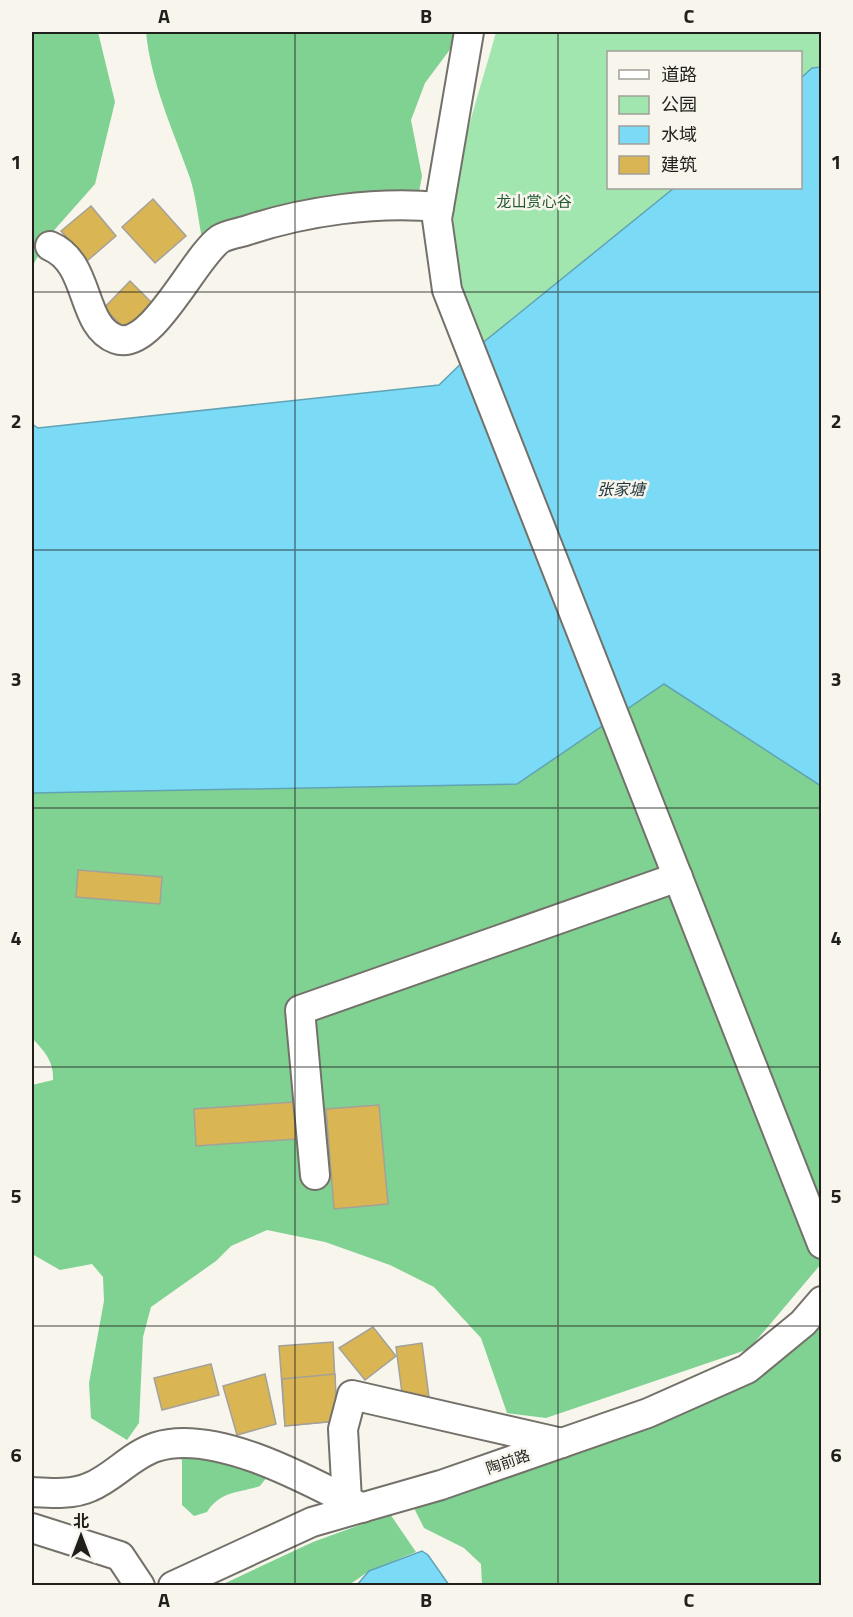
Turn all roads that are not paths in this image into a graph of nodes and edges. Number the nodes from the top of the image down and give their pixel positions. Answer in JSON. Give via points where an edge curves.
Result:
{"nodes":[{"id":1,"x":469,"y":32,"type":"edge"},
{"id":2,"x":438,"y":207,"type":"junction"},
{"id":3,"x":50,"y":246,"type":"dead end"},
{"id":4,"x":678,"y":877,"type":"junction"},
{"id":5,"x":315,"y":1175,"type":"dead end"},
{"id":6,"x":822,"y":1244,"type":"edge"},
{"id":7,"x":822,"y":1301,"type":"edge"},
{"id":8,"x":563,"y":1443,"type":"junction"},
{"id":9,"x":32,"y":1492,"type":"edge"},
{"id":10,"x":354,"y":1504,"type":"junction"},
{"id":11,"x":32,"y":1528,"type":"edge"},
{"id":12,"x":140,"y":1586,"type":"edge"},
{"id":13,"x":173,"y":1586,"type":"edge"}],
"edges":[{"from":1,"to":2,"type":"street"},
{"from":2,"to":3,"type":"street","via":[[371,208],[296,216],[220,239],[161,314],[139,337],[128,341],[116,339],[99,324],[80,277],[63,252]]},
{"from":2,"to":4,"type":"street","via":[[447,290]]},
{"from":4,"to":5,"type":"street","via":[[300,1010]]},
{"from":4,"to":6,"type":"street"},
{"from":7,"to":8,"type":"street","name":"陶前路","via":[[803,1323],[747,1369],[648,1413]]},
{"from":8,"to":10,"type":"street","name":"陶前路","via":[[441,1485]]},
{"from":8,"to":10,"type":"street","via":[[352,1395],[343,1429]]},
{"from":9,"to":10,"type":"street","via":[[54,1494],[90,1487],[156,1447],[190,1443],[242,1453]]},
{"from":10,"to":13,"type":"street","name":"陶前路"},
{"from":11,"to":12,"type":"street","via":[[120,1556]]}]}
